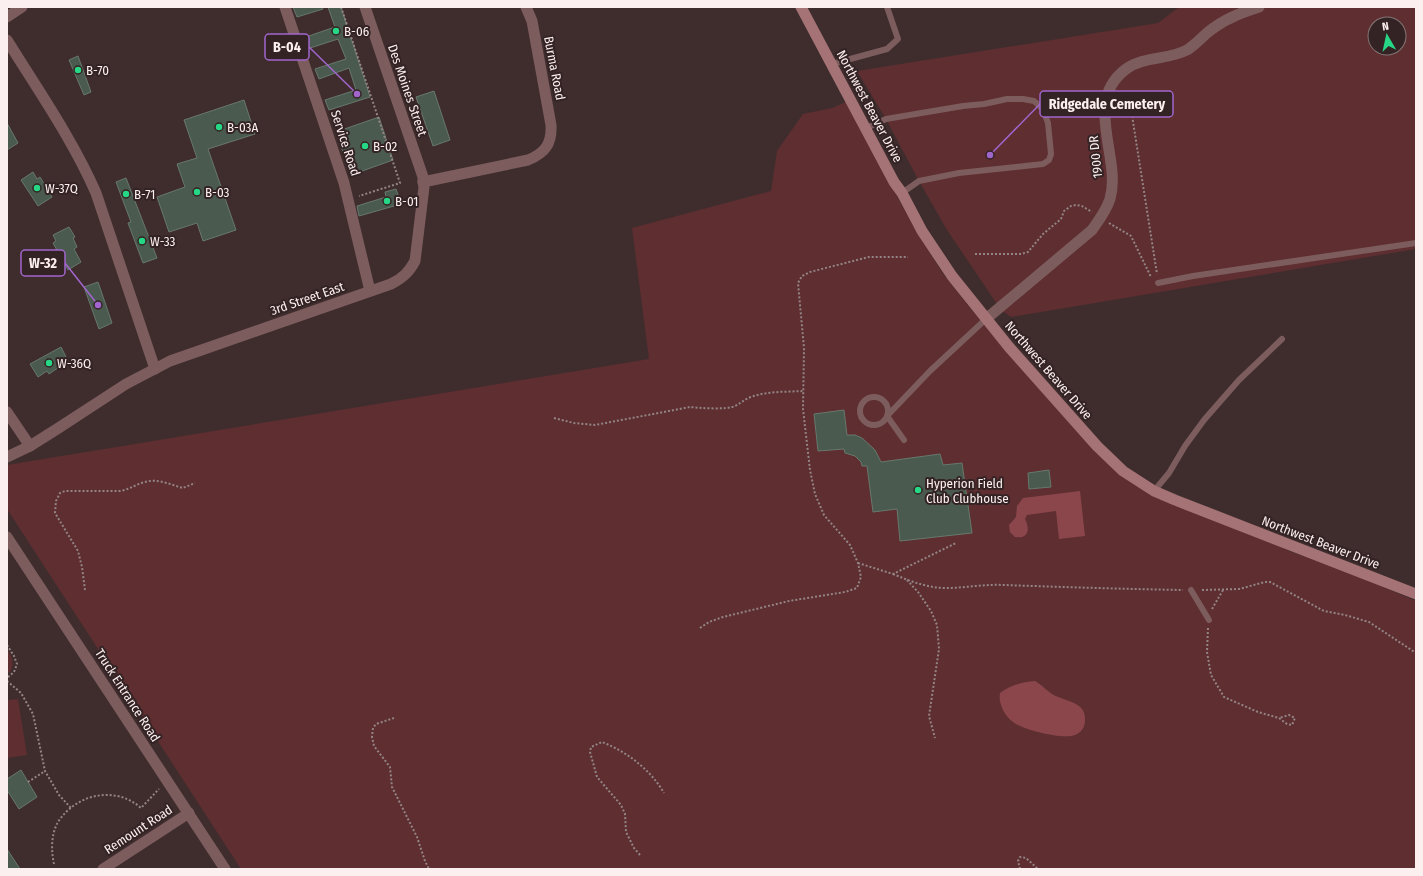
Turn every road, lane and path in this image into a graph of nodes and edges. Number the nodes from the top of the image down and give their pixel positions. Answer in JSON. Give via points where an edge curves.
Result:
{"nodes":[{"id":1,"x":22,"y":7,"type":"edge"},
{"id":2,"x":285,"y":7,"type":"edge"},
{"id":3,"x":342,"y":7,"type":"edge"},
{"id":4,"x":366,"y":7,"type":"edge"},
{"id":5,"x":526,"y":7,"type":"edge"},
{"id":6,"x":801,"y":7,"type":"edge"},
{"id":7,"x":887,"y":7,"type":"edge"},
{"id":8,"x":1259,"y":7,"type":"edge"},
{"id":9,"x":7,"y":17,"type":"edge"},
{"id":10,"x":7,"y":40,"type":"edge"},
{"id":11,"x":832,"y":64,"type":"junction"},
{"id":12,"x":1145,"y":97,"type":"dead end"},
{"id":13,"x":866,"y":128,"type":"junction"},
{"id":14,"x":423,"y":182,"type":"junction"},
{"id":15,"x":902,"y":193,"type":"junction"},
{"id":16,"x":349,"y":199,"type":"junction"},
{"id":17,"x":1416,"y":243,"type":"edge"},
{"id":18,"x":908,"y":256,"type":"dead end"},
{"id":19,"x":1158,"y":283,"type":"joint"},
{"id":20,"x":370,"y":291,"type":"junction"},
{"id":21,"x":986,"y":319,"type":"junction"},
{"id":22,"x":1282,"y":339,"type":"dead end"},
{"id":23,"x":155,"y":369,"type":"junction"},
{"id":24,"x":803,"y":391,"type":"junction"},
{"id":25,"x":7,"y":412,"type":"edge"},
{"id":26,"x":887,"y":416,"type":"junction"},
{"id":27,"x":554,"y":418,"type":"dead end"},
{"id":28,"x":904,"y":440,"type":"dead end"},
{"id":29,"x":30,"y":446,"type":"junction"},
{"id":30,"x":7,"y":457,"type":"edge"},
{"id":31,"x":195,"y":483,"type":"dead end"},
{"id":32,"x":1154,"y":491,"type":"junction"},
{"id":33,"x":7,"y":537,"type":"edge"},
{"id":34,"x":956,"y":543,"type":"dead end"},
{"id":35,"x":858,"y":563,"type":"junction"},
{"id":36,"x":893,"y":574,"type":"junction"},
{"id":37,"x":906,"y":579,"type":"junction"},
{"id":38,"x":85,"y":590,"type":"dead end"},
{"id":39,"x":1191,"y":590,"type":"junction"},
{"id":40,"x":1223,"y":590,"type":"junction"},
{"id":41,"x":1416,"y":594,"type":"edge"},
{"id":42,"x":1209,"y":620,"type":"junction"},
{"id":43,"x":700,"y":628,"type":"dead end"},
{"id":44,"x":7,"y":645,"type":"edge"},
{"id":45,"x":1416,"y":653,"type":"edge"},
{"id":46,"x":7,"y":678,"type":"edge"},
{"id":47,"x":7,"y":682,"type":"edge"},
{"id":48,"x":394,"y":718,"type":"dead end"},
{"id":49,"x":1280,"y":718,"type":"junction"},
{"id":50,"x":935,"y":738,"type":"dead end"},
{"id":51,"x":45,"y":771,"type":"junction"},
{"id":52,"x":28,"y":782,"type":"dead end"},
{"id":53,"x":159,"y":789,"type":"dead end"},
{"id":54,"x":664,"y":792,"type":"dead end"},
{"id":55,"x":70,"y":808,"type":"junction"},
{"id":56,"x":189,"y":813,"type":"junction"},
{"id":57,"x":640,"y":855,"type":"dead end"},
{"id":58,"x":54,"y":864,"type":"dead end"},
{"id":59,"x":103,"y":869,"type":"edge"},
{"id":60,"x":225,"y":869,"type":"edge"},
{"id":61,"x":429,"y":869,"type":"edge"},
{"id":62,"x":1020,"y":869,"type":"edge"},
{"id":63,"x":1038,"y":869,"type":"edge"}],
"edges":[{"from":1,"to":9,"type":"street"},
{"from":2,"to":16,"type":"street","name":"Service Road"},
{"from":3,"to":16,"type":"path","via":[[400,183]]},
{"from":4,"to":14,"type":"street","name":"Des Moines Street"},
{"from":5,"to":14,"type":"street","name":"Burma Road","via":[[532,21],[551,125],[551,136],[547,146],[539,155],[528,160]]},
{"from":6,"to":11,"type":"main road","name":"Northwest Beaver Drive"},
{"from":7,"to":11,"type":"lane","via":[[898,38],[887,49]]},
{"from":8,"to":21,"type":"street","name":"1900 DR","via":[[1215,26],[1187,49],[1172,55],[1141,61],[1126,69],[1115,80],[1106,98],[1104,115],[1112,179],[1110,198],[1104,214],[1092,230]]},
{"from":10,"to":23,"type":"street","via":[[87,171]]},
{"from":11,"to":13,"type":"main road","name":"Northwest Beaver Drive"},
{"from":12,"to":19,"type":"path","via":[[1132,102],[1131,109]]},
{"from":13,"to":15,"type":"main road","name":"Northwest Beaver Drive"},
{"from":13,"to":15,"type":"lane","via":[[886,118],[1008,99],[1034,101],[1043,109],[1048,123],[1051,154],[1049,160],[1043,164],[960,173],[919,181]]},
{"from":14,"to":20,"type":"street","name":"3rd Street East","via":[[415,261],[402,279]]},
{"from":15,"to":21,"type":"main road","name":"Northwest Beaver Drive","via":[[922,231],[952,276]]},
{"from":16,"to":20,"type":"street","name":"Service Road"},
{"from":17,"to":19,"type":"lane"},
{"from":18,"to":24,"type":"path","via":[[869,257],[802,276],[798,288],[804,348]]},
{"from":20,"to":23,"type":"street","name":"3rd Street East","via":[[170,361]]},
{"from":21,"to":26,"type":"lane","via":[[930,371]]},
{"from":21,"to":32,"type":"main road","name":"Northwest Beaver Drive","via":[[1097,446],[1123,471]]},
{"from":22,"to":32,"type":"lane","via":[[1239,380],[1204,420]]},
{"from":23,"to":29,"type":"street","name":"3rd Street East","via":[[126,384]]},
{"from":24,"to":27,"type":"path","via":[[751,396],[729,408],[690,407],[595,425]]},
{"from":24,"to":35,"type":"path","via":[[810,470],[815,494],[824,515],[850,545]]},
{"from":25,"to":29,"type":"street"},
{"from":26,"to":26,"type":"lane","via":[[887,406],[878,397],[866,399],[860,406],[859,412],[869,424],[878,424]]},
{"from":26,"to":28,"type":"lane"},
{"from":29,"to":30,"type":"street","name":"3rd Street East"},
{"from":31,"to":38,"type":"path","via":[[183,488],[160,481],[146,481],[121,491],[60,493],[56,501],[56,513],[78,551]]},
{"from":32,"to":41,"type":"main road","name":"Northwest Beaver Drive"},
{"from":33,"to":56,"type":"street","name":"Truck Entrance Road"},
{"from":34,"to":36,"type":"path"},
{"from":35,"to":36,"type":"path"},
{"from":35,"to":43,"type":"path","via":[[861,577],[857,588],[723,617]]},
{"from":36,"to":37,"type":"path"},
{"from":37,"to":39,"type":"path","via":[[917,584],[944,588],[997,584]]},
{"from":37,"to":50,"type":"path","via":[[931,611],[937,625],[939,649],[929,716]]},
{"from":39,"to":40,"type":"path"},
{"from":39,"to":42,"type":"lane"},
{"from":40,"to":42,"type":"path"},
{"from":40,"to":45,"type":"path","via":[[1270,582],[1324,611],[1369,622]]},
{"from":42,"to":49,"type":"path","via":[[1207,652],[1211,675],[1224,697],[1258,712]]},
{"from":44,"to":46,"type":"path","via":[[17,664],[14,672]]},
{"from":47,"to":51,"type":"path","via":[[21,693],[33,714]]},
{"from":48,"to":61,"type":"path","via":[[372,728],[374,746],[390,767],[394,791]]},
{"from":49,"to":49,"type":"path","via":[[1292,725],[1294,718],[1289,715]]},
{"from":51,"to":52,"type":"path"},
{"from":51,"to":55,"type":"path"},
{"from":53,"to":55,"type":"path","via":[[141,808],[126,799],[104,794],[84,800]]},
{"from":54,"to":57,"type":"path","via":[[643,766],[623,752],[602,742],[591,747],[597,777],[621,805],[625,814],[626,832]]},
{"from":55,"to":58,"type":"path","via":[[55,830],[52,849]]},
{"from":56,"to":59,"type":"street","name":"Remount Road"},
{"from":56,"to":60,"type":"street","name":"Truck Entrance Road"},
{"from":62,"to":63,"type":"path","via":[[1020,857],[1026,858]]}]}
